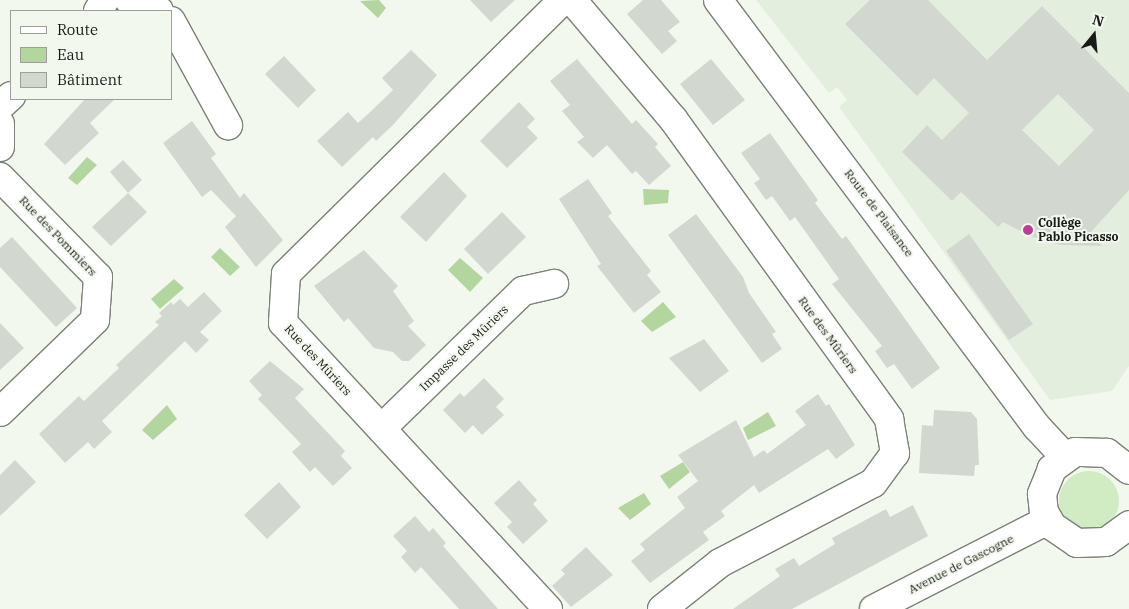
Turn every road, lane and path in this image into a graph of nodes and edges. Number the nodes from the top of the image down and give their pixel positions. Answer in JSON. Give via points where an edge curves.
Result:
{"nodes":[{"id":1,"x":129,"y":0,"type":"edge"},
{"id":2,"x":563,"y":0,"type":"edge"},
{"id":3,"x":572,"y":0,"type":"edge"},
{"id":4,"x":718,"y":0,"type":"edge"},
{"id":5,"x":156,"y":10,"type":"edge"},
{"id":6,"x":172,"y":23,"type":"edge"},
{"id":7,"x":10,"y":97,"type":"edge"},
{"id":8,"x":0,"y":106,"type":"edge"},
{"id":9,"x":0,"y":124,"type":"edge"},
{"id":10,"x":228,"y":124,"type":"dead end"},
{"id":11,"x":0,"y":147,"type":"edge"},
{"id":12,"x":0,"y":177,"type":"edge"},
{"id":13,"x":554,"y":284,"type":"dead end"},
{"id":14,"x":0,"y":412,"type":"edge"},
{"id":15,"x":1037,"y":427,"type":"junction"},
{"id":16,"x":382,"y":428,"type":"junction"},
{"id":17,"x":1125,"y":456,"type":"edge"},
{"id":18,"x":1065,"y":457,"type":"junction"},
{"id":19,"x":1047,"y":477,"type":"junction"},
{"id":20,"x":1048,"y":520,"type":"junction"},
{"id":21,"x":1126,"y":532,"type":"edge"},
{"id":22,"x":548,"y":609,"type":"edge"},
{"id":23,"x":662,"y":609,"type":"edge"},
{"id":24,"x":874,"y":609,"type":"edge"}],
"edges":[{"from":1,"to":5,"type":"street"},
{"from":2,"to":16,"type":"street","name":"Rue des Mûriers","via":[[286,274],[283,323]]},
{"from":3,"to":23,"type":"street","name":"Rue des Mûriers","via":[[673,119],[889,419],[895,454],[873,483],[720,563]]},
{"from":4,"to":15,"type":"street","name":"Route de Plaisance"},
{"from":6,"to":10,"type":"street"},
{"from":7,"to":8,"type":"street"},
{"from":9,"to":11,"type":"street"},
{"from":12,"to":14,"type":"street","name":"Rue des Pommiers","via":[[98,277],[95,320]]},
{"from":13,"to":16,"type":"street","name":"Impasse des Mûriers","via":[[523,291]]},
{"from":15,"to":18,"type":"street","name":"Route de Plaisance"},
{"from":15,"to":19,"type":"street","name":"Route de Plaisance"},
{"from":16,"to":22,"type":"street","name":"Rue des Mûriers"},
{"from":17,"to":18,"type":"street","via":[[1085,450]]},
{"from":18,"to":19,"type":"street"},
{"from":19,"to":20,"type":"street","via":[[1042,494]]},
{"from":20,"to":21,"type":"street","via":[[1063,537],[1084,545],[1106,542]]},
{"from":20,"to":24,"type":"street","name":"Avenue de Gascogne"}]}
